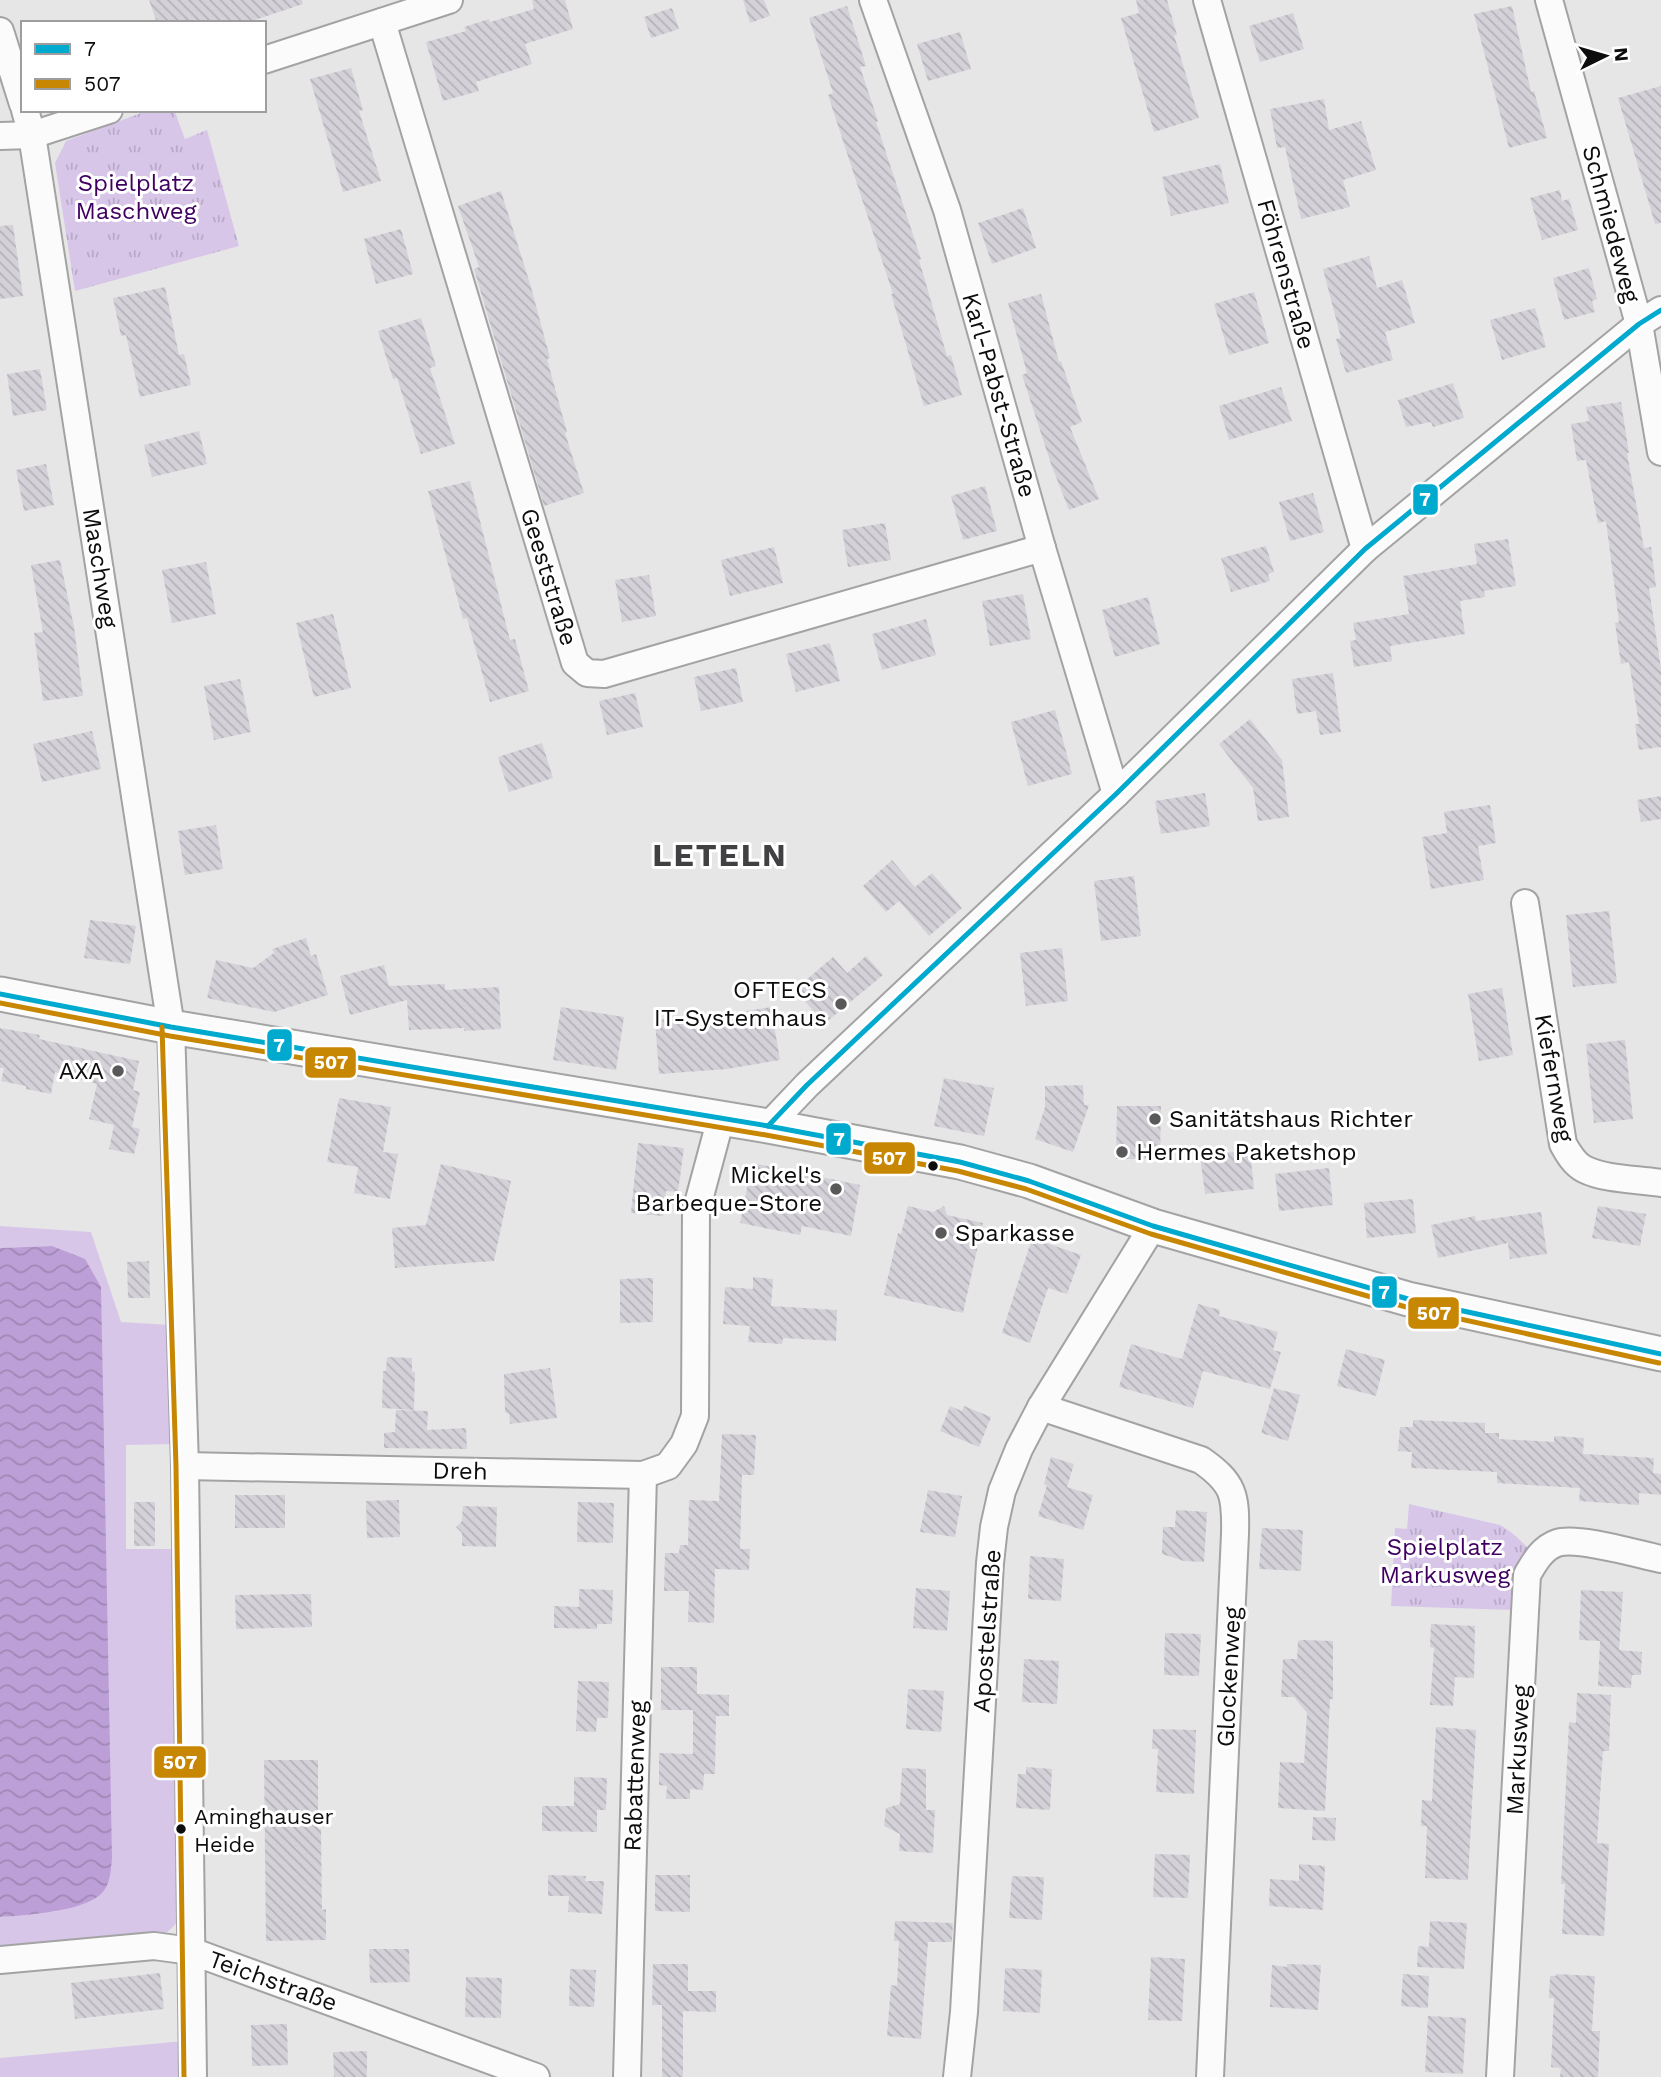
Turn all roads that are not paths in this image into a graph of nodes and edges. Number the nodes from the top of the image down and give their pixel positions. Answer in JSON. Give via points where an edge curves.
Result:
{"nodes":[{"id":1,"x":449,"y":0,"type":"edge"},
{"id":2,"x":873,"y":0,"type":"edge"},
{"id":3,"x":1207,"y":0,"type":"edge"},
{"id":4,"x":1549,"y":0,"type":"edge"},
{"id":5,"x":382,"y":22,"type":"junction"},
{"id":6,"x":0,"y":31,"type":"edge"},
{"id":7,"x":266,"y":59,"type":"edge"},
{"id":8,"x":21,"y":98,"type":"edge"},
{"id":9,"x":97,"y":112,"type":"edge"},
{"id":10,"x":29,"y":123,"type":"edge"},
{"id":11,"x":0,"y":136,"type":"edge"},
{"id":12,"x":1650,"y":317,"type":"edge"},
{"id":13,"x":1661,"y":452,"type":"edge"},
{"id":14,"x":1042,"y":548,"type":"junction"},
{"id":15,"x":1365,"y":549,"type":"junction"},
{"id":16,"x":1116,"y":794,"type":"junction"},
{"id":17,"x":1525,"y":903,"type":"dead end"},
{"id":18,"x":0,"y":994,"type":"edge"},
{"id":19,"x":172,"y":1027,"type":"junction"},
{"id":20,"x":721,"y":1118,"type":"junction"},
{"id":21,"x":768,"y":1126,"type":"junction"},
{"id":22,"x":1661,"y":1183,"type":"edge"},
{"id":23,"x":1153,"y":1226,"type":"junction"},
{"id":24,"x":1661,"y":1354,"type":"edge"},
{"id":25,"x":1041,"y":1406,"type":"junction"},
{"id":26,"x":186,"y":1466,"type":"junction"},
{"id":27,"x":643,"y":1475,"type":"junction"},
{"id":28,"x":1661,"y":1559,"type":"edge"},
{"id":29,"x":191,"y":1951,"type":"junction"},
{"id":30,"x":0,"y":1960,"type":"edge"},
{"id":31,"x":193,"y":2077,"type":"edge"},
{"id":32,"x":536,"y":2077,"type":"edge"},
{"id":33,"x":627,"y":2077,"type":"edge"},
{"id":34,"x":957,"y":2077,"type":"edge"},
{"id":35,"x":1210,"y":2077,"type":"edge"},
{"id":36,"x":1500,"y":2077,"type":"edge"}],
"edges":[{"from":1,"to":5,"type":"street"},
{"from":2,"to":14,"type":"street","name":"Karl-Pabst-Straße","via":[[947,210]]},
{"from":3,"to":15,"type":"street","name":"Föhrenstraße"},
{"from":4,"to":12,"type":"street","name":"Schmiedeweg"},
{"from":5,"to":7,"type":"street"},
{"from":5,"to":14,"type":"street","name":"Geeststraße","via":[[575,663],[587,673],[604,674]]},
{"from":6,"to":8,"type":"street"},
{"from":9,"to":10,"type":"street"},
{"from":10,"to":11,"type":"street"},
{"from":10,"to":19,"type":"street","name":"Maschweg"},
{"from":12,"to":13,"type":"street","name":"Schmiedeweg"},
{"from":12,"to":15,"type":"street"},
{"from":14,"to":16,"type":"street","name":"Karl-Pabst-Straße"},
{"from":15,"to":16,"type":"street"},
{"from":16,"to":21,"type":"street"},
{"from":17,"to":22,"type":"street","name":"Kiefernweg","via":[[1563,1144],[1582,1169]]},
{"from":18,"to":19,"type":"street"},
{"from":19,"to":20,"type":"street"},
{"from":19,"to":26,"type":"street"},
{"from":20,"to":21,"type":"street"},
{"from":20,"to":27,"type":"street","name":"Dreh","via":[[696,1211],[695,1416],[684,1444],[668,1466]]},
{"from":21,"to":23,"type":"street","via":[[960,1162],[1030,1181]]},
{"from":23,"to":24,"type":"street","via":[[1408,1299]]},
{"from":23,"to":25,"type":"street","name":"Apostelstraße"},
{"from":25,"to":34,"type":"street","name":"Apostelstraße","via":[[1002,1491],[994,1527]]},
{"from":25,"to":35,"type":"street","name":"Glockenweg","via":[[1201,1460],[1221,1475],[1231,1490],[1236,1512]]},
{"from":26,"to":27,"type":"street","name":"Dreh"},
{"from":26,"to":29,"type":"street"},
{"from":27,"to":33,"type":"street","name":"Rabattenweg"},
{"from":28,"to":36,"type":"street","name":"Markusweg","via":[[1570,1540],[1545,1550],[1527,1575]]},
{"from":29,"to":30,"type":"street","name":"Teichstraße","via":[[155,1947]]},
{"from":29,"to":31,"type":"street"},
{"from":29,"to":32,"type":"street","name":"Teichstraße"}]}
